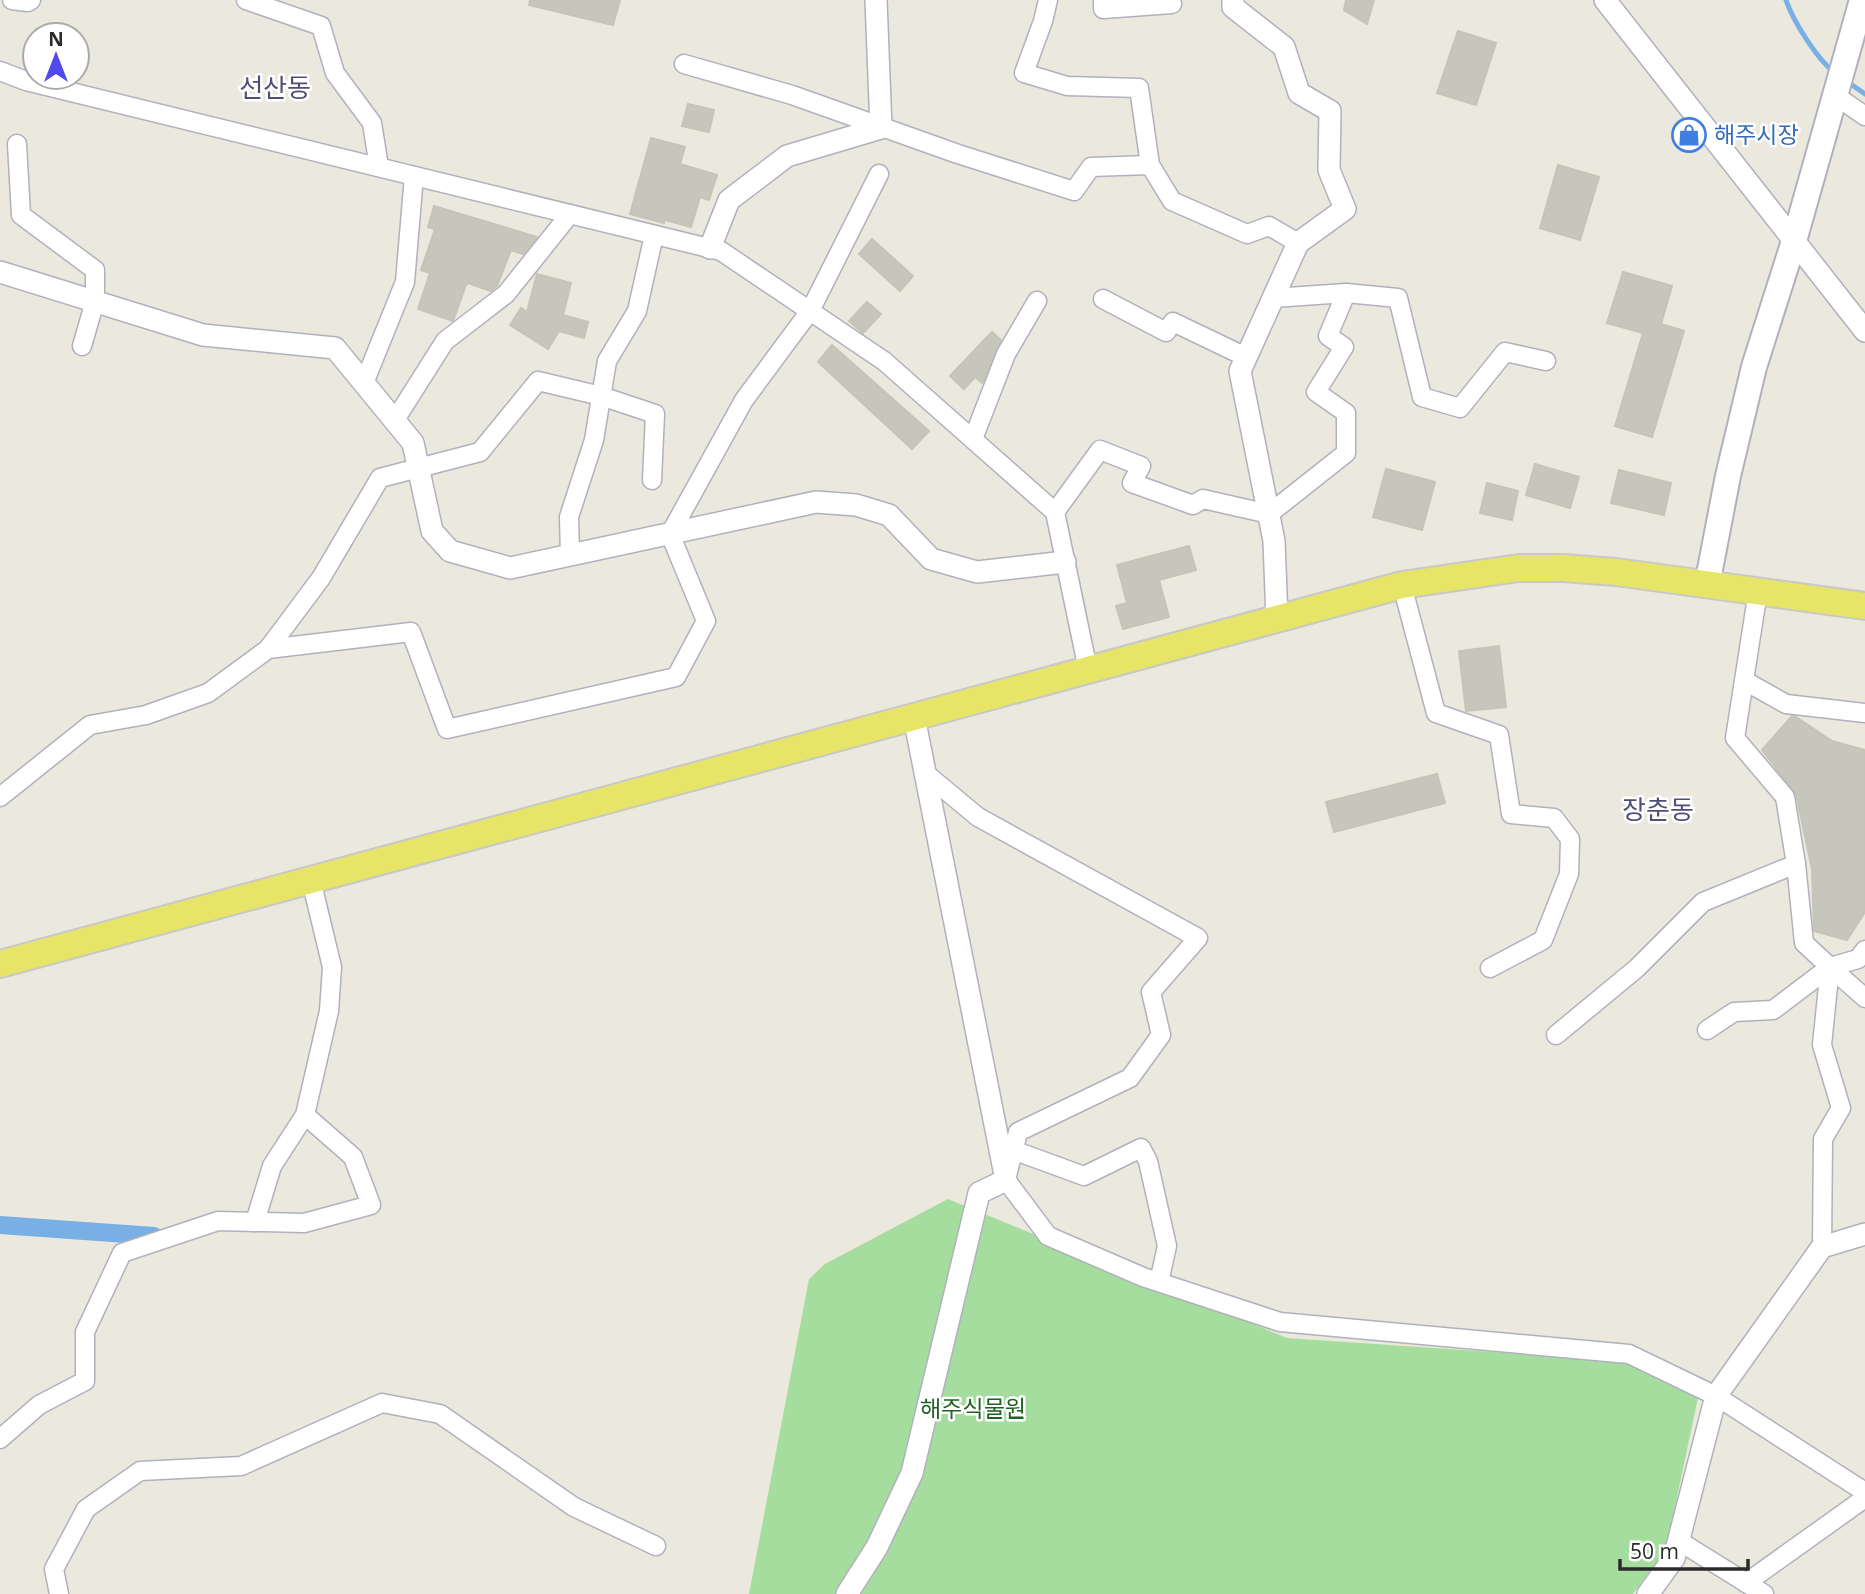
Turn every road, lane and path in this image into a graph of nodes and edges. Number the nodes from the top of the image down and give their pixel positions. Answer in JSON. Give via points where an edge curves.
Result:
{"nodes":[{"id":1,"x":12,"y":0,"type":"edge"},
{"id":2,"x":30,"y":0,"type":"edge"},
{"id":3,"x":246,"y":0,"type":"edge"},
{"id":4,"x":876,"y":0,"type":"edge"},
{"id":5,"x":1048,"y":0,"type":"edge"},
{"id":6,"x":1103,"y":0,"type":"edge"},
{"id":7,"x":1171,"y":0,"type":"edge"},
{"id":8,"x":1233,"y":0,"type":"edge"},
{"id":9,"x":1605,"y":0,"type":"edge"},
{"id":10,"x":1862,"y":9,"type":"edge"},
{"id":11,"x":684,"y":64,"type":"dead end"},
{"id":12,"x":0,"y":71,"type":"edge"},
{"id":13,"x":1836,"y":96,"type":"junction"},
{"id":14,"x":1865,"y":116,"type":"edge"},
{"id":15,"x":881,"y":128,"type":"junction"},
{"id":16,"x":16,"y":144,"type":"dead end"},
{"id":17,"x":1150,"y":165,"type":"junction"},
{"id":18,"x":379,"y":167,"type":"junction"},
{"id":19,"x":880,"y":174,"type":"dead end"},
{"id":20,"x":414,"y":176,"type":"junction"},
{"id":21,"x":570,"y":214,"type":"junction"},
{"id":22,"x":654,"y":235,"type":"junction"},
{"id":23,"x":1794,"y":241,"type":"junction"},
{"id":24,"x":1298,"y":243,"type":"junction"},
{"id":25,"x":710,"y":248,"type":"junction"},
{"id":26,"x":0,"y":272,"type":"edge"},
{"id":27,"x":1346,"y":293,"type":"junction"},
{"id":28,"x":1273,"y":298,"type":"junction"},
{"id":29,"x":1103,"y":299,"type":"dead end"},
{"id":30,"x":95,"y":301,"type":"junction"},
{"id":31,"x":1037,"y":301,"type":"dead end"},
{"id":32,"x":810,"y":311,"type":"junction"},
{"id":33,"x":1865,"y":331,"type":"edge"},
{"id":34,"x":82,"y":346,"type":"dead end"},
{"id":35,"x":1246,"y":357,"type":"junction"},
{"id":36,"x":1546,"y":361,"type":"dead end"},
{"id":37,"x":364,"y":383,"type":"junction"},
{"id":38,"x":601,"y":396,"type":"junction"},
{"id":39,"x":395,"y":420,"type":"junction"},
{"id":40,"x":973,"y":439,"type":"junction"},
{"id":41,"x":419,"y":468,"type":"junction"},
{"id":42,"x":652,"y":480,"type":"dead end"},
{"id":43,"x":1055,"y":512,"type":"junction"},
{"id":44,"x":1269,"y":514,"type":"junction"},
{"id":45,"x":670,"y":534,"type":"junction"},
{"id":46,"x":570,"y":555,"type":"junction"},
{"id":47,"x":1065,"y":562,"type":"junction"},
{"id":48,"x":1402,"y":585,"type":"junction"},
{"id":49,"x":1707,"y":585,"type":"junction"},
{"id":50,"x":1758,"y":591,"type":"junction"},
{"id":51,"x":1865,"y":606,"type":"edge"},
{"id":52,"x":1277,"y":619,"type":"junction"},
{"id":53,"x":268,"y":649,"type":"junction"},
{"id":54,"x":1088,"y":670,"type":"junction"},
{"id":55,"x":1745,"y":681,"type":"junction"},
{"id":56,"x":1865,"y":713,"type":"edge"},
{"id":57,"x":914,"y":717,"type":"junction"},
{"id":58,"x":925,"y":773,"type":"junction"},
{"id":59,"x":0,"y":797,"type":"edge"},
{"id":60,"x":1796,"y":864,"type":"junction"},
{"id":61,"x":312,"y":880,"type":"junction"},
{"id":62,"x":1865,"y":950,"type":"edge"},
{"id":63,"x":0,"y":964,"type":"edge"},
{"id":64,"x":1830,"y":967,"type":"junction"},
{"id":65,"x":1490,"y":968,"type":"dead end"},
{"id":66,"x":1865,"y":998,"type":"edge"},
{"id":67,"x":1707,"y":1030,"type":"dead end"},
{"id":68,"x":1556,"y":1035,"type":"dead end"},
{"id":69,"x":305,"y":1115,"type":"junction"},
{"id":70,"x":1013,"y":1150,"type":"junction"},
{"id":71,"x":1006,"y":1180,"type":"junction"},
{"id":72,"x":255,"y":1222,"type":"junction"},
{"id":73,"x":1865,"y":1234,"type":"edge"},
{"id":74,"x":1822,"y":1247,"type":"junction"},
{"id":75,"x":1159,"y":1282,"type":"junction"},
{"id":76,"x":1716,"y":1395,"type":"junction"},
{"id":77,"x":0,"y":1440,"type":"edge"},
{"id":78,"x":1865,"y":1492,"type":"edge"},
{"id":79,"x":1865,"y":1498,"type":"edge"},
{"id":80,"x":1679,"y":1541,"type":"junction"},
{"id":81,"x":656,"y":1546,"type":"dead end"},
{"id":82,"x":1746,"y":1583,"type":"junction"},
{"id":83,"x":59,"y":1594,"type":"edge"},
{"id":84,"x":847,"y":1594,"type":"edge"},
{"id":85,"x":1648,"y":1594,"type":"edge"},
{"id":86,"x":1764,"y":1594,"type":"edge"}],
"edges":[{"from":1,"to":2,"type":"street"},
{"from":3,"to":18,"type":"street","via":[[321,26],[335,73],[372,123]]},
{"from":4,"to":15,"type":"street"},
{"from":5,"to":17,"type":"street","via":[[1024,73],[1067,86],[1139,88]]},
{"from":6,"to":7,"type":"street","via":[[1103,9],[1172,4]]},
{"from":8,"to":24,"type":"street","via":[[1233,7],[1283,47],[1299,93],[1330,111],[1329,170],[1345,209]]},
{"from":9,"to":23,"type":"street"},
{"from":10,"to":13,"type":"main road"},
{"from":11,"to":15,"type":"street","via":[[792,95]]},
{"from":12,"to":18,"type":"street"},
{"from":13,"to":14,"type":"street"},
{"from":13,"to":23,"type":"main road"},
{"from":15,"to":17,"type":"street","via":[[1074,191],[1091,167]]},
{"from":15,"to":25,"type":"street","via":[[787,156],[729,200]]},
{"from":16,"to":30,"type":"street","via":[[22,215],[95,270]]},
{"from":17,"to":24,"type":"street","via":[[1172,201],[1247,234],[1269,226]]},
{"from":18,"to":20,"type":"street"},
{"from":19,"to":32,"type":"street"},
{"from":20,"to":21,"type":"street"},
{"from":20,"to":37,"type":"street","via":[[405,282]]},
{"from":21,"to":22,"type":"street"},
{"from":21,"to":39,"type":"street","via":[[506,294],[444,341]]},
{"from":22,"to":25,"type":"street"},
{"from":22,"to":38,"type":"street","via":[[637,311],[607,361]]},
{"from":23,"to":33,"type":"street"},
{"from":23,"to":49,"type":"main road","via":[[1754,367]]},
{"from":24,"to":28,"type":"street"},
{"from":25,"to":32,"type":"street"},
{"from":26,"to":30,"type":"street"},
{"from":27,"to":28,"type":"street"},
{"from":27,"to":36,"type":"street","via":[[1398,298],[1422,397],[1460,408],[1505,352]]},
{"from":27,"to":44,"type":"street","via":[[1328,336],[1344,347],[1316,392],[1346,413],[1346,453]]},
{"from":28,"to":35,"type":"street"},
{"from":29,"to":35,"type":"street","via":[[1166,332],[1173,322]]},
{"from":30,"to":34,"type":"street"},
{"from":30,"to":37,"type":"street","via":[[203,335],[335,348]]},
{"from":31,"to":40,"type":"street","via":[[1006,354]]},
{"from":32,"to":40,"type":"street","via":[[884,361]]},
{"from":32,"to":45,"type":"street","via":[[744,400]]},
{"from":35,"to":44,"type":"street","via":[[1240,371]]},
{"from":37,"to":39,"type":"street"},
{"from":38,"to":41,"type":"street","via":[[538,382],[480,452]]},
{"from":38,"to":42,"type":"street","via":[[655,414]]},
{"from":38,"to":46,"type":"street","via":[[594,440],[569,517]]},
{"from":39,"to":41,"type":"street","via":[[413,443]]},
{"from":40,"to":43,"type":"street"},
{"from":41,"to":46,"type":"street","via":[[432,531],[450,551],[510,568]]},
{"from":41,"to":53,"type":"street","via":[[380,478],[321,578]]},
{"from":43,"to":44,"type":"street","via":[[1100,450],[1140,466],[1132,483],[1194,505],[1203,499]]},
{"from":43,"to":47,"type":"street"},
{"from":44,"to":52,"type":"street"},
{"from":45,"to":46,"type":"street"},
{"from":45,"to":47,"type":"street","via":[[816,502],[856,505],[889,515],[931,559],[977,572]]},
{"from":45,"to":53,"type":"street","via":[[706,621],[676,677],[447,729],[411,632]]},
{"from":47,"to":54,"type":"street"},
{"from":48,"to":49,"type":"main road","via":[[1519,568],[1616,572]]},
{"from":48,"to":52,"type":"main road"},
{"from":48,"to":65,"type":"street","via":[[1436,713],[1499,735],[1511,814],[1554,818],[1570,839],[1569,874],[1543,940]]},
{"from":49,"to":50,"type":"main road"},
{"from":50,"to":51,"type":"main road"},
{"from":50,"to":55,"type":"street"},
{"from":52,"to":54,"type":"main road"},
{"from":53,"to":59,"type":"street","via":[[208,693],[146,716],[90,725]]},
{"from":54,"to":57,"type":"main road"},
{"from":55,"to":56,"type":"street","via":[[1786,704]]},
{"from":55,"to":60,"type":"street","via":[[1735,738],[1785,797]]},
{"from":57,"to":58,"type":"street"},
{"from":57,"to":61,"type":"main road"},
{"from":58,"to":70,"type":"street","via":[[978,817],[1198,938],[1151,992],[1161,1035],[1130,1078],[1018,1132]]},
{"from":58,"to":71,"type":"street"},
{"from":60,"to":64,"type":"street","via":[[1804,943]]},
{"from":60,"to":68,"type":"street","via":[[1703,902],[1637,968]]},
{"from":61,"to":63,"type":"main road"},
{"from":61,"to":69,"type":"street","via":[[332,967],[329,1011]]},
{"from":62,"to":64,"type":"street","via":[[1858,959]]},
{"from":64,"to":66,"type":"street"},
{"from":64,"to":67,"type":"street","via":[[1773,1010],[1734,1012]]},
{"from":64,"to":74,"type":"street","via":[[1822,1045],[1841,1108],[1823,1139]]},
{"from":69,"to":72,"type":"street","via":[[272,1166]]},
{"from":69,"to":72,"type":"street","via":[[353,1157],[371,1205],[304,1223]]},
{"from":70,"to":71,"type":"street"},
{"from":70,"to":75,"type":"street","via":[[1084,1177],[1140,1148],[1148,1161],[1167,1246]]},
{"from":71,"to":75,"type":"street","via":[[1048,1236]]},
{"from":71,"to":84,"type":"street","via":[[979,1193],[912,1473],[877,1547]]},
{"from":72,"to":77,"type":"street","via":[[218,1221],[122,1253],[85,1332],[85,1381],[39,1405]]},
{"from":73,"to":74,"type":"street"},
{"from":74,"to":76,"type":"street"},
{"from":75,"to":76,"type":"street","via":[[1280,1322],[1629,1354]]},
{"from":76,"to":78,"type":"street"},
{"from":76,"to":80,"type":"street"},
{"from":79,"to":82,"type":"street"},
{"from":80,"to":82,"type":"street"},
{"from":80,"to":85,"type":"street","via":[[1674,1558]]},
{"from":81,"to":83,"type":"street","via":[[574,1507],[440,1415],[382,1403],[241,1466],[140,1471],[86,1509],[54,1569]]},
{"from":82,"to":86,"type":"street"}]}
